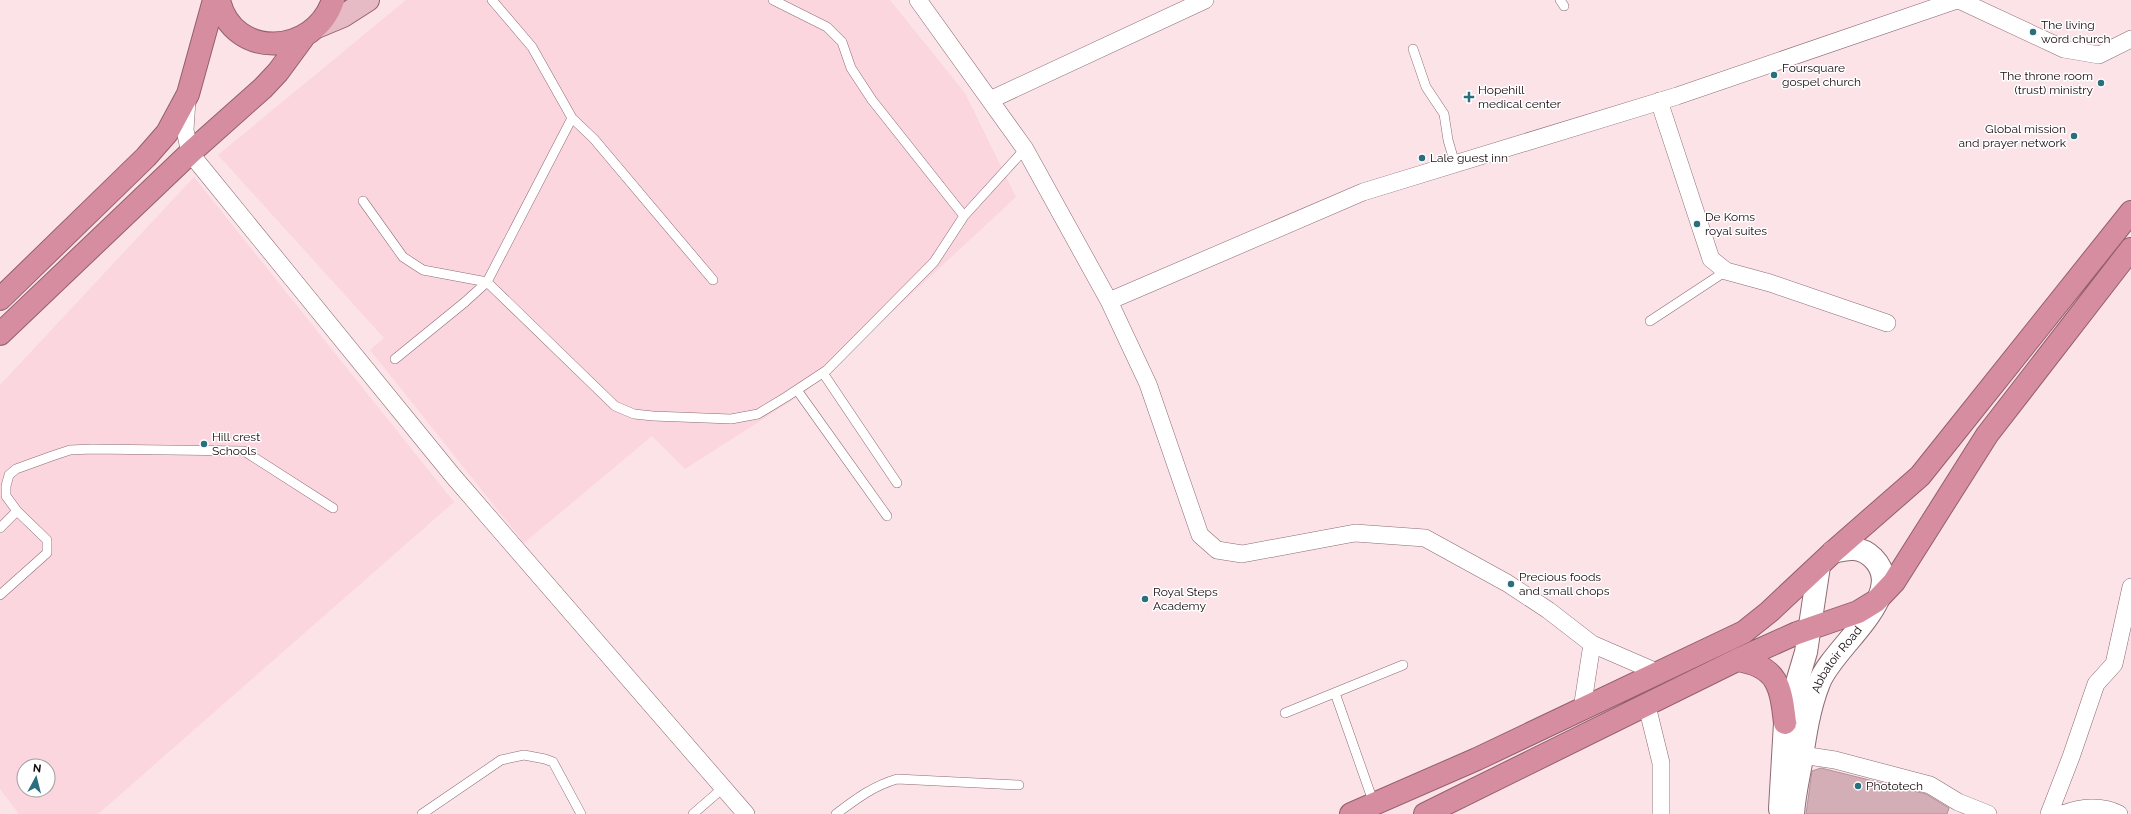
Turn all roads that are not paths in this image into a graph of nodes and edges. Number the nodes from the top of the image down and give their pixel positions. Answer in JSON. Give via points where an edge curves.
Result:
{"nodes":[{"id":1,"x":214,"y":0,"type":"edge"},
{"id":2,"x":218,"y":0,"type":"edge"},
{"id":3,"x":333,"y":0,"type":"edge"},
{"id":4,"x":368,"y":0,"type":"edge"},
{"id":5,"x":492,"y":0,"type":"edge"},
{"id":6,"x":773,"y":0,"type":"edge"},
{"id":7,"x":918,"y":0,"type":"edge"},
{"id":8,"x":1205,"y":0,"type":"edge"},
{"id":9,"x":1958,"y":0,"type":"edge"},
{"id":10,"x":311,"y":32,"type":"junction"},
{"id":11,"x":2131,"y":39,"type":"edge"},
{"id":12,"x":1413,"y":49,"type":"dead end"},
{"id":13,"x":188,"y":94,"type":"junction"},
{"id":14,"x":990,"y":100,"type":"junction"},
{"id":15,"x":1659,"y":101,"type":"junction"},
{"id":16,"x":572,"y":118,"type":"junction"},
{"id":17,"x":1025,"y":149,"type":"junction"},
{"id":18,"x":190,"y":153,"type":"junction"},
{"id":19,"x":1455,"y":164,"type":"junction"},
{"id":20,"x":363,"y":201,"type":"dead end"},
{"id":21,"x":2131,"y":212,"type":"edge"},
{"id":22,"x":964,"y":216,"type":"junction"},
{"id":23,"x":2131,"y":249,"type":"edge"},
{"id":24,"x":1726,"y":271,"type":"junction"},
{"id":25,"x":713,"y":280,"type":"dead end"},
{"id":26,"x":487,"y":282,"type":"junction"},
{"id":27,"x":0,"y":299,"type":"edge"},
{"id":28,"x":1109,"y":301,"type":"junction"},
{"id":29,"x":1650,"y":321,"type":"dead end"},
{"id":30,"x":1887,"y":323,"type":"dead end"},
{"id":31,"x":0,"y":334,"type":"edge"},
{"id":32,"x":395,"y":359,"type":"dead end"},
{"id":33,"x":823,"y":373,"type":"junction"},
{"id":34,"x":797,"y":390,"type":"junction"},
{"id":35,"x":897,"y":483,"type":"dead end"},
{"id":36,"x":334,"y":508,"type":"dead end"},
{"id":37,"x":17,"y":511,"type":"junction"},
{"id":38,"x":887,"y":516,"type":"dead end"},
{"id":39,"x":0,"y":528,"type":"edge"},
{"id":40,"x":1826,"y":559,"type":"junction"},
{"id":41,"x":2131,"y":587,"type":"edge"},
{"id":42,"x":0,"y":595,"type":"edge"},
{"id":43,"x":1882,"y":595,"type":"junction"},
{"id":44,"x":1810,"y":629,"type":"junction"},
{"id":45,"x":1592,"y":644,"type":"junction"},
{"id":46,"x":1737,"y":660,"type":"junction"},
{"id":47,"x":1404,"y":665,"type":"dead end"},
{"id":48,"x":1659,"y":673,"type":"junction"},
{"id":49,"x":1335,"y":693,"type":"junction"},
{"id":50,"x":1647,"y":706,"type":"junction"},
{"id":51,"x":1582,"y":709,"type":"junction"},
{"id":52,"x":1285,"y":713,"type":"dead end"},
{"id":53,"x":1785,"y":723,"type":"junction"},
{"id":54,"x":1802,"y":755,"type":"junction"},
{"id":55,"x":1019,"y":785,"type":"dead end"},
{"id":56,"x":723,"y":788,"type":"junction"},
{"id":57,"x":1374,"y":804,"type":"junction"},
{"id":58,"x":422,"y":814,"type":"edge"},
{"id":59,"x":581,"y":814,"type":"edge"},
{"id":60,"x":693,"y":814,"type":"edge"},
{"id":61,"x":746,"y":814,"type":"edge"},
{"id":62,"x":836,"y":814,"type":"edge"},
{"id":63,"x":1351,"y":814,"type":"edge"},
{"id":64,"x":1425,"y":814,"type":"edge"},
{"id":65,"x":1661,"y":814,"type":"edge"},
{"id":66,"x":1780,"y":814,"type":"edge"},
{"id":67,"x":1793,"y":814,"type":"edge"},
{"id":68,"x":1988,"y":814,"type":"edge"},
{"id":69,"x":2049,"y":814,"type":"edge"},
{"id":70,"x":2063,"y":814,"type":"edge"},
{"id":71,"x":2119,"y":814,"type":"edge"}],
"edges":[{"from":1,"to":13,"type":"highway"},
{"from":2,"to":10,"type":"highway","via":[[228,20],[239,32],[254,40],[270,44],[287,43]]},
{"from":3,"to":10,"type":"highway","via":[[329,12]]},
{"from":4,"to":10,"type":"main road"},
{"from":5,"to":16,"type":"lane","via":[[532,47]]},
{"from":6,"to":22,"type":"lane","via":[[827,26],[842,42],[851,68],[872,100]]},
{"from":7,"to":14,"type":"street"},
{"from":8,"to":14,"type":"street"},
{"from":9,"to":11,"type":"street","via":[[2064,49],[2099,55]]},
{"from":9,"to":15,"type":"street"},
{"from":10,"to":18,"type":"highway","via":[[263,88]]},
{"from":12,"to":19,"type":"lane","via":[[1426,87],[1444,114]]},
{"from":13,"to":18,"type":"street","via":[[185,130]]},
{"from":13,"to":27,"type":"highway","via":[[167,133],[146,157]]},
{"from":14,"to":17,"type":"street"},
{"from":15,"to":19,"type":"street"},
{"from":15,"to":24,"type":"street","via":[[1711,259]]},
{"from":16,"to":25,"type":"lane","via":[[594,139]]},
{"from":16,"to":26,"type":"lane"},
{"from":17,"to":22,"type":"lane"},
{"from":17,"to":28,"type":"street"},
{"from":18,"to":31,"type":"highway"},
{"from":18,"to":56,"type":"street","via":[[453,476]]},
{"from":19,"to":28,"type":"street","via":[[1363,192]]},
{"from":20,"to":26,"type":"lane","via":[[403,257],[423,270]]},
{"from":21,"to":40,"type":"highway","via":[[1920,476]]},
{"from":22,"to":33,"type":"lane","via":[[934,262]]},
{"from":23,"to":43,"type":"highway","via":[[1987,435],[1894,582]]},
{"from":24,"to":29,"type":"lane"},
{"from":24,"to":30,"type":"street"},
{"from":26,"to":32,"type":"lane"},
{"from":26,"to":34,"type":"lane","via":[[616,406],[634,414],[731,419],[758,414]]},
{"from":28,"to":45,"type":"street","via":[[1148,384],[1200,535],[1217,550],[1242,554],[1355,533],[1425,538],[1508,583]]},
{"from":33,"to":34,"type":"lane"},
{"from":33,"to":35,"type":"lane"},
{"from":34,"to":38,"type":"lane"},
{"from":36,"to":37,"type":"lane","via":[[244,451],[92,449],[70,450],[16,469],[9,475],[6,496]]},
{"from":37,"to":39,"type":"lane"},
{"from":37,"to":42,"type":"lane","via":[[47,540],[48,551]]},
{"from":40,"to":43,"type":"street","name":"Abbatoir Road","via":[[1847,548],[1868,553],[1884,573]]},
{"from":40,"to":44,"type":"street","name":"Abbatoir Road"},
{"from":40,"to":48,"type":"highway","via":[[1744,632]]},
{"from":41,"to":69,"type":"street","via":[[2114,664],[2096,684]]},
{"from":43,"to":44,"type":"highway","via":[[1858,612]]},
{"from":43,"to":54,"type":"street","name":"Abbatoir Road","via":[[1866,619],[1833,657],[1819,681]]},
{"from":44,"to":46,"type":"highway"},
{"from":44,"to":53,"type":"street","name":"Abbatoir Road","via":[[1806,652]]},
{"from":45,"to":48,"type":"street"},
{"from":45,"to":51,"type":"street"},
{"from":46,"to":50,"type":"highway"},
{"from":46,"to":53,"type":"highway","via":[[1755,662],[1770,674],[1781,694]]},
{"from":47,"to":49,"type":"lane"},
{"from":48,"to":51,"type":"highway"},
{"from":49,"to":52,"type":"lane"},
{"from":49,"to":57,"type":"lane"},
{"from":50,"to":64,"type":"highway"},
{"from":50,"to":65,"type":"street","via":[[1661,763]]},
{"from":51,"to":57,"type":"highway"},
{"from":53,"to":66,"type":"street","name":"Abbatoir Road"},
{"from":54,"to":67,"type":"street","name":"Abbatoir Road"},
{"from":54,"to":68,"type":"street","via":[[1835,760],[1930,785],[1958,802]]},
{"from":55,"to":62,"type":"lane","via":[[897,778],[864,792]]},
{"from":56,"to":60,"type":"lane"},
{"from":56,"to":61,"type":"street"},
{"from":57,"to":63,"type":"highway"},
{"from":58,"to":59,"type":"lane","via":[[501,760],[524,755],[553,762]]},
{"from":70,"to":71,"type":"street","via":[[2077,808],[2110,809]]}]}
